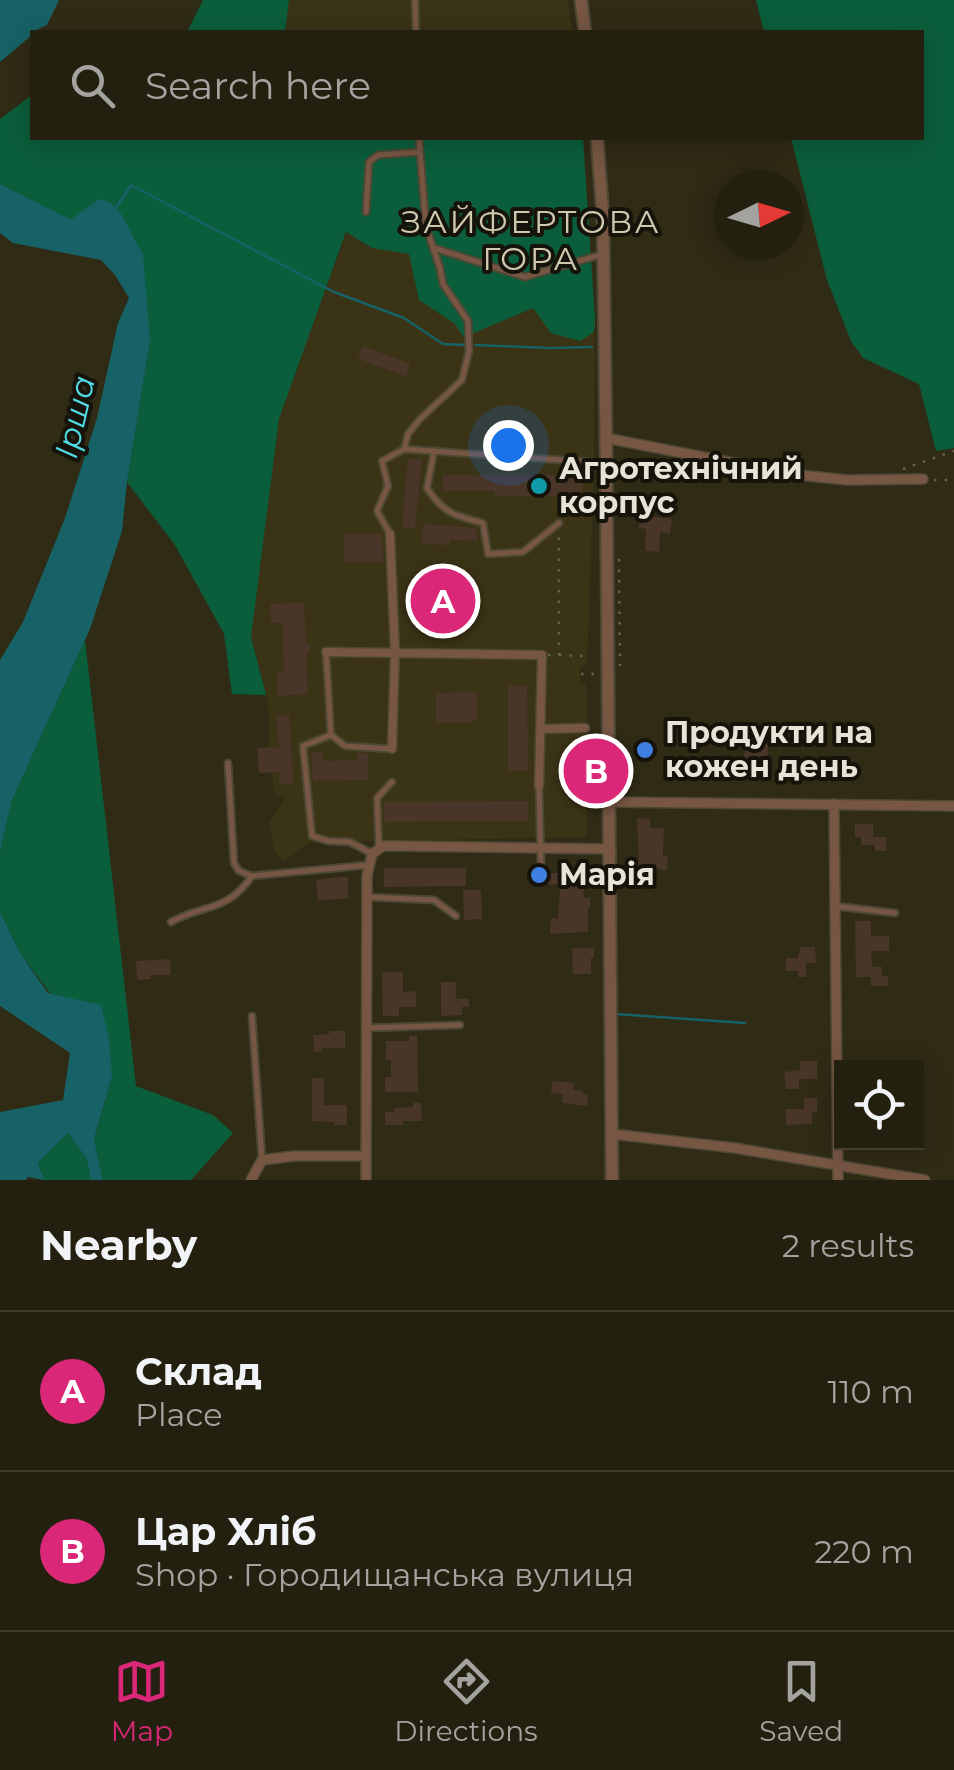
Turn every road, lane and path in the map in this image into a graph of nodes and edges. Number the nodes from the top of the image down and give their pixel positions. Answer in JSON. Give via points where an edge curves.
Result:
{"nodes":[{"id":1,"x":415,"y":0,"type":"edge"},
{"id":2,"x":581,"y":0,"type":"edge"},
{"id":3,"x":416,"y":30,"type":"edge"},
{"id":4,"x":585,"y":30,"type":"edge"},
{"id":5,"x":419,"y":140,"type":"edge"},
{"id":6,"x":597,"y":140,"type":"edge"},
{"id":7,"x":420,"y":152,"type":"junction"},
{"id":8,"x":366,"y":212,"type":"dead end"},
{"id":9,"x":434,"y":248,"type":"junction"},
{"id":10,"x":603,"y":254,"type":"junction"},
{"id":11,"x":606,"y":438,"type":"junction"},
{"id":12,"x":404,"y":449,"type":"junction"},
{"id":13,"x":954,"y":450,"type":"edge"},
{"id":14,"x":434,"y":451,"type":"junction"},
{"id":15,"x":607,"y":463,"type":"junction"},
{"id":16,"x":904,"y":468,"type":"dead end"},
{"id":17,"x":923,"y":479,"type":"joint"},
{"id":18,"x":954,"y":480,"type":"edge"},
{"id":19,"x":559,"y":522,"type":"joint"},
{"id":20,"x":390,"y":534,"type":"joint"},
{"id":21,"x":326,"y":652,"type":"joint"},
{"id":22,"x":395,"y":652,"type":"junction"},
{"id":23,"x":542,"y":655,"type":"junction"},
{"id":24,"x":558,"y":655,"type":"junction"},
{"id":25,"x":587,"y":656,"type":"dead end"},
{"id":26,"x":581,"y":674,"type":"dead end"},
{"id":27,"x":597,"y":674,"type":"dead end"},
{"id":28,"x":585,"y":728,"type":"dead end"},
{"id":29,"x":541,"y":729,"type":"junction"},
{"id":30,"x":330,"y":735,"type":"junction"},
{"id":31,"x":392,"y":749,"type":"joint"},
{"id":32,"x":228,"y":763,"type":"dead end"},
{"id":33,"x":392,"y":782,"type":"dead end"},
{"id":34,"x":539,"y":786,"type":"joint"},
{"id":35,"x":610,"y":802,"type":"junction"},
{"id":36,"x":834,"y":804,"type":"junction"},
{"id":37,"x":954,"y":806,"type":"edge"},
{"id":38,"x":542,"y":848,"type":"junction"},
{"id":39,"x":610,"y":849,"type":"junction"},
{"id":40,"x":375,"y":851,"type":"junction"},
{"id":41,"x":368,"y":865,"type":"junction"},
{"id":42,"x":541,"y":866,"type":"dead end"},
{"id":43,"x":252,"y":876,"type":"junction"},
{"id":44,"x":366,"y":897,"type":"junction"},
{"id":45,"x":836,"y":906,"type":"junction"},
{"id":46,"x":894,"y":913,"type":"dead end"},
{"id":47,"x":456,"y":916,"type":"dead end"},
{"id":48,"x":171,"y":922,"type":"dead end"},
{"id":49,"x":252,"y":1016,"type":"dead end"},
{"id":50,"x":460,"y":1026,"type":"dead end"},
{"id":51,"x":367,"y":1028,"type":"junction"},
{"id":52,"x":612,"y":1134,"type":"junction"},
{"id":53,"x":366,"y":1156,"type":"junction"},
{"id":54,"x":262,"y":1160,"type":"junction"},
{"id":55,"x":838,"y":1165,"type":"junction"},
{"id":56,"x":251,"y":1180,"type":"edge"},
{"id":57,"x":366,"y":1180,"type":"edge"},
{"id":58,"x":612,"y":1180,"type":"edge"},
{"id":59,"x":838,"y":1180,"type":"edge"},
{"id":60,"x":925,"y":1180,"type":"edge"}],
"edges":[{"from":1,"to":3,"type":"lane"},
{"from":2,"to":4,"type":"street"},
{"from":5,"to":7,"type":"lane"},
{"from":6,"to":10,"type":"street"},
{"from":7,"to":8,"type":"lane","via":[[378,155],[369,162]]},
{"from":7,"to":9,"type":"lane"},
{"from":9,"to":10,"type":"lane","via":[[525,277]]},
{"from":9,"to":12,"type":"lane","via":[[442,284],[468,321],[467,366],[462,380],[408,434]]},
{"from":10,"to":11,"type":"street"},
{"from":11,"to":15,"type":"street"},
{"from":11,"to":17,"type":"street","via":[[790,474]]},
{"from":12,"to":14,"type":"lane"},
{"from":12,"to":20,"type":"lane","via":[[382,461],[388,486],[377,511]]},
{"from":13,"to":16,"type":"path"},
{"from":14,"to":15,"type":"lane"},
{"from":14,"to":19,"type":"lane","via":[[427,488],[438,505],[484,523],[488,554],[523,552]]},
{"from":15,"to":35,"type":"street"},
{"from":17,"to":18,"type":"path"},
{"from":19,"to":24,"type":"path"},
{"from":20,"to":22,"type":"street"},
{"from":21,"to":22,"type":"street"},
{"from":21,"to":30,"type":"lane"},
{"from":22,"to":23,"type":"street"},
{"from":22,"to":31,"type":"street"},
{"from":23,"to":24,"type":"path"},
{"from":23,"to":29,"type":"street"},
{"from":24,"to":25,"type":"path"},
{"from":26,"to":27,"type":"path"},
{"from":28,"to":29,"type":"street"},
{"from":29,"to":34,"type":"street"},
{"from":30,"to":31,"type":"lane","via":[[345,746]]},
{"from":30,"to":40,"type":"lane","via":[[304,746],[312,836]]},
{"from":32,"to":43,"type":"lane","via":[[234,863]]},
{"from":33,"to":40,"type":"lane","via":[[377,798]]},
{"from":34,"to":38,"type":"lane"},
{"from":35,"to":36,"type":"street"},
{"from":35,"to":39,"type":"street"},
{"from":36,"to":37,"type":"street"},
{"from":36,"to":45,"type":"street"},
{"from":38,"to":39,"type":"street"},
{"from":38,"to":40,"type":"street"},
{"from":38,"to":42,"type":"lane"},
{"from":39,"to":52,"type":"street"},
{"from":40,"to":41,"type":"street"},
{"from":41,"to":43,"type":"lane"},
{"from":41,"to":44,"type":"street"},
{"from":43,"to":48,"type":"lane","via":[[237,895]]},
{"from":44,"to":47,"type":"lane","via":[[434,900]]},
{"from":44,"to":51,"type":"street"},
{"from":45,"to":46,"type":"lane"},
{"from":45,"to":55,"type":"street"},
{"from":49,"to":54,"type":"lane"},
{"from":50,"to":51,"type":"lane"},
{"from":51,"to":53,"type":"street"},
{"from":52,"to":55,"type":"street"},
{"from":52,"to":58,"type":"street"},
{"from":53,"to":54,"type":"street"},
{"from":53,"to":57,"type":"street"},
{"from":54,"to":56,"type":"street"},
{"from":55,"to":59,"type":"street"},
{"from":55,"to":60,"type":"street"}]}
